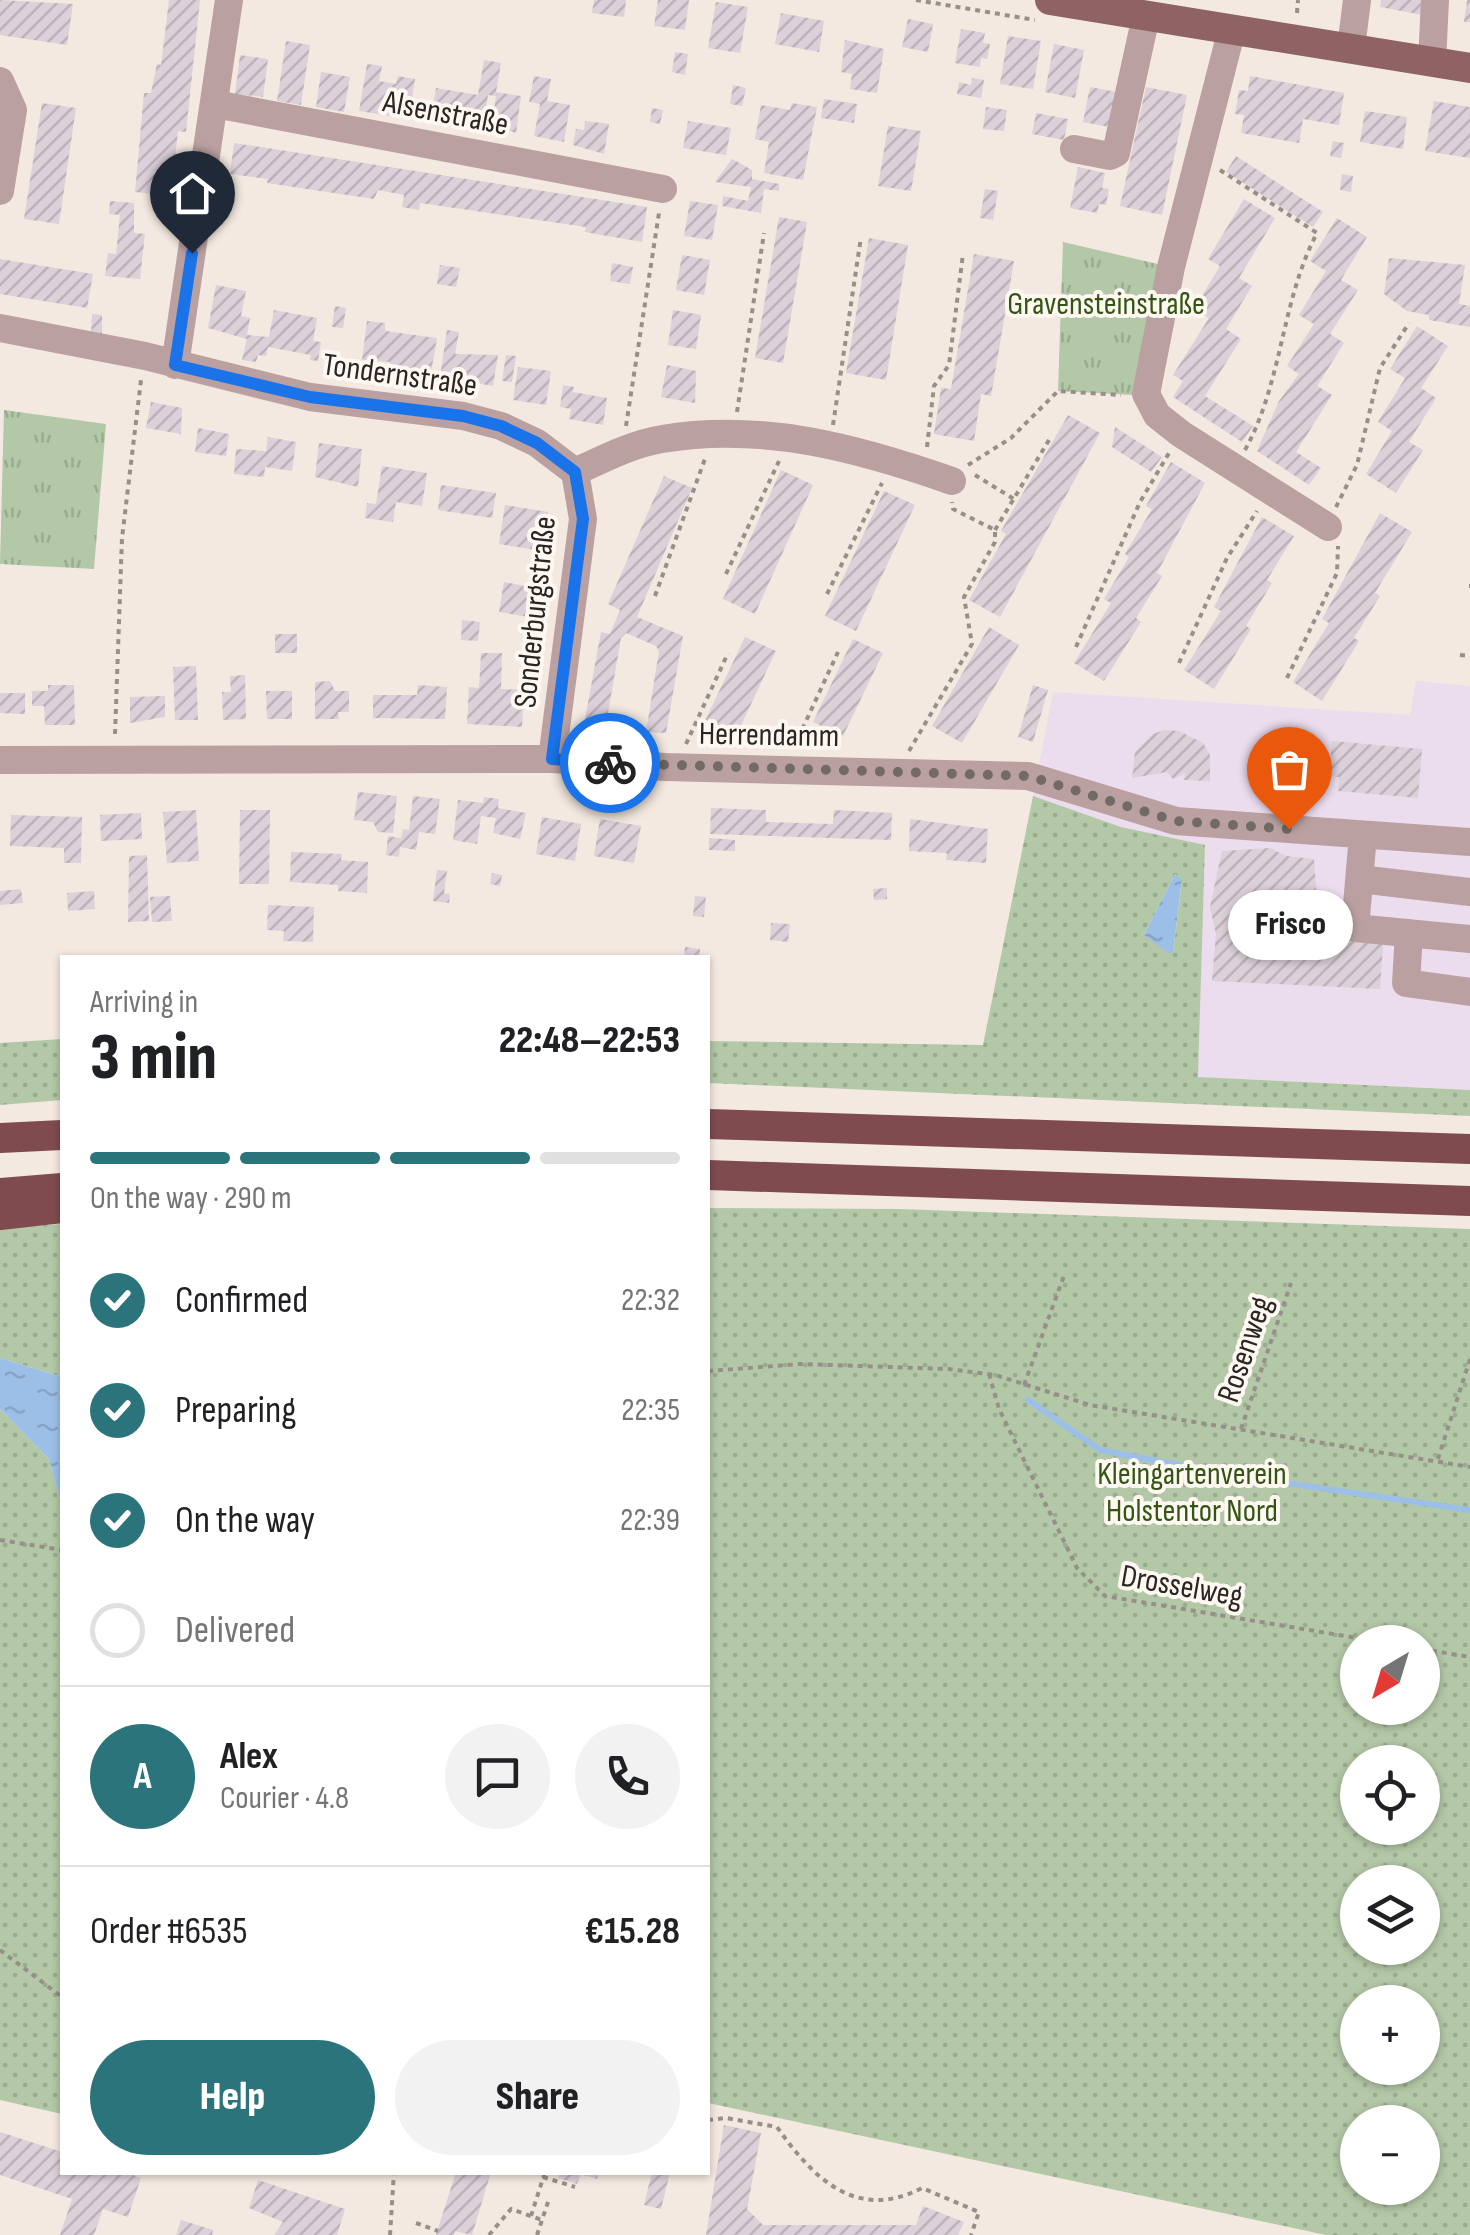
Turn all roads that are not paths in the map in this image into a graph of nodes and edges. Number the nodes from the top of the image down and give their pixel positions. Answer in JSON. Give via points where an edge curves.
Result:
{"nodes":[{"id":1,"x":228,"y":0,"type":"edge"},
{"id":2,"x":1050,"y":0,"type":"edge"},
{"id":3,"x":1358,"y":0,"type":"edge"},
{"id":4,"x":1435,"y":0,"type":"edge"},
{"id":5,"x":1146,"y":16,"type":"junction"},
{"id":6,"x":1232,"y":29,"type":"junction"},
{"id":7,"x":1352,"y":48,"type":"junction"},
{"id":8,"x":1432,"y":62,"type":"junction"},
{"id":9,"x":1470,"y":68,"type":"edge"},
{"id":10,"x":0,"y":81,"type":"edge"},
{"id":11,"x":215,"y":104,"type":"junction"},
{"id":12,"x":1074,"y":149,"type":"dead end"},
{"id":13,"x":663,"y":189,"type":"road end"},
{"id":14,"x":0,"y":191,"type":"edge"},
{"id":15,"x":0,"y":328,"type":"edge"},
{"id":16,"x":175,"y":365,"type":"junction"},
{"id":17,"x":575,"y":472,"type":"junction"},
{"id":18,"x":952,"y":481,"type":"road end"},
{"id":19,"x":1327,"y":527,"type":"road end"},
{"id":20,"x":552,"y":759,"type":"junction"},
{"id":21,"x":0,"y":760,"type":"edge"},
{"id":22,"x":1364,"y":834,"type":"junction"},
{"id":23,"x":1470,"y":842,"type":"edge"},
{"id":24,"x":1360,"y":879,"type":"junction"},
{"id":25,"x":1470,"y":892,"type":"edge"},
{"id":26,"x":1409,"y":934,"type":"junction"},
{"id":27,"x":1470,"y":939,"type":"edge"},
{"id":28,"x":1470,"y":992,"type":"edge"},
{"id":29,"x":710,"y":1124,"type":"edge"},
{"id":30,"x":60,"y":1135,"type":"edge"},
{"id":31,"x":0,"y":1138,"type":"edge"},
{"id":32,"x":1470,"y":1149,"type":"edge"},
{"id":33,"x":710,"y":1175,"type":"edge"},
{"id":34,"x":60,"y":1188,"type":"edge"},
{"id":35,"x":0,"y":1192,"type":"edge"},
{"id":36,"x":1470,"y":1200,"type":"edge"},
{"id":37,"x":60,"y":1208,"type":"edge"},
{"id":38,"x":0,"y":1215,"type":"edge"}],
"edges":[{"from":1,"to":11,"type":"street"},
{"from":2,"to":5,"type":"main road"},
{"from":3,"to":7,"type":"street"},
{"from":4,"to":8,"type":"street"},
{"from":5,"to":6,"type":"main road"},
{"from":5,"to":12,"type":"street","via":[[1116,153]]},
{"from":6,"to":7,"type":"main road"},
{"from":6,"to":19,"type":"street","via":[[1146,394],[1156,415],[1181,434]]},
{"from":7,"to":8,"type":"main road"},
{"from":8,"to":9,"type":"main road"},
{"from":10,"to":14,"type":"street","via":[[13,110]]},
{"from":11,"to":13,"type":"street","name":"Alsenstraße"},
{"from":11,"to":16,"type":"street"},
{"from":15,"to":16,"type":"street","name":"Tondernstraße"},
{"from":16,"to":17,"type":"street","name":"Tondernstraße","via":[[310,397],[501,426]]},
{"from":17,"to":18,"type":"street","via":[[660,439],[724,434],[830,444]]},
{"from":17,"to":20,"type":"street","name":"Sonderburgstraße","via":[[583,519]]},
{"from":20,"to":21,"type":"street","name":"Herrendamm"},
{"from":20,"to":22,"type":"street","name":"Herrendamm","via":[[1028,776],[1176,821]]},
{"from":22,"to":23,"type":"street","name":"Herrendamm"},
{"from":22,"to":24,"type":"street"},
{"from":24,"to":25,"type":"street"},
{"from":24,"to":26,"type":"street","via":[[1356,928]]},
{"from":26,"to":27,"type":"street"},
{"from":26,"to":28,"type":"street","via":[[1406,983]]},
{"from":29,"to":32,"type":"highway"},
{"from":30,"to":31,"type":"highway"},
{"from":33,"to":36,"type":"highway"},
{"from":34,"to":35,"type":"highway"},
{"from":37,"to":38,"type":"highway"}]}
